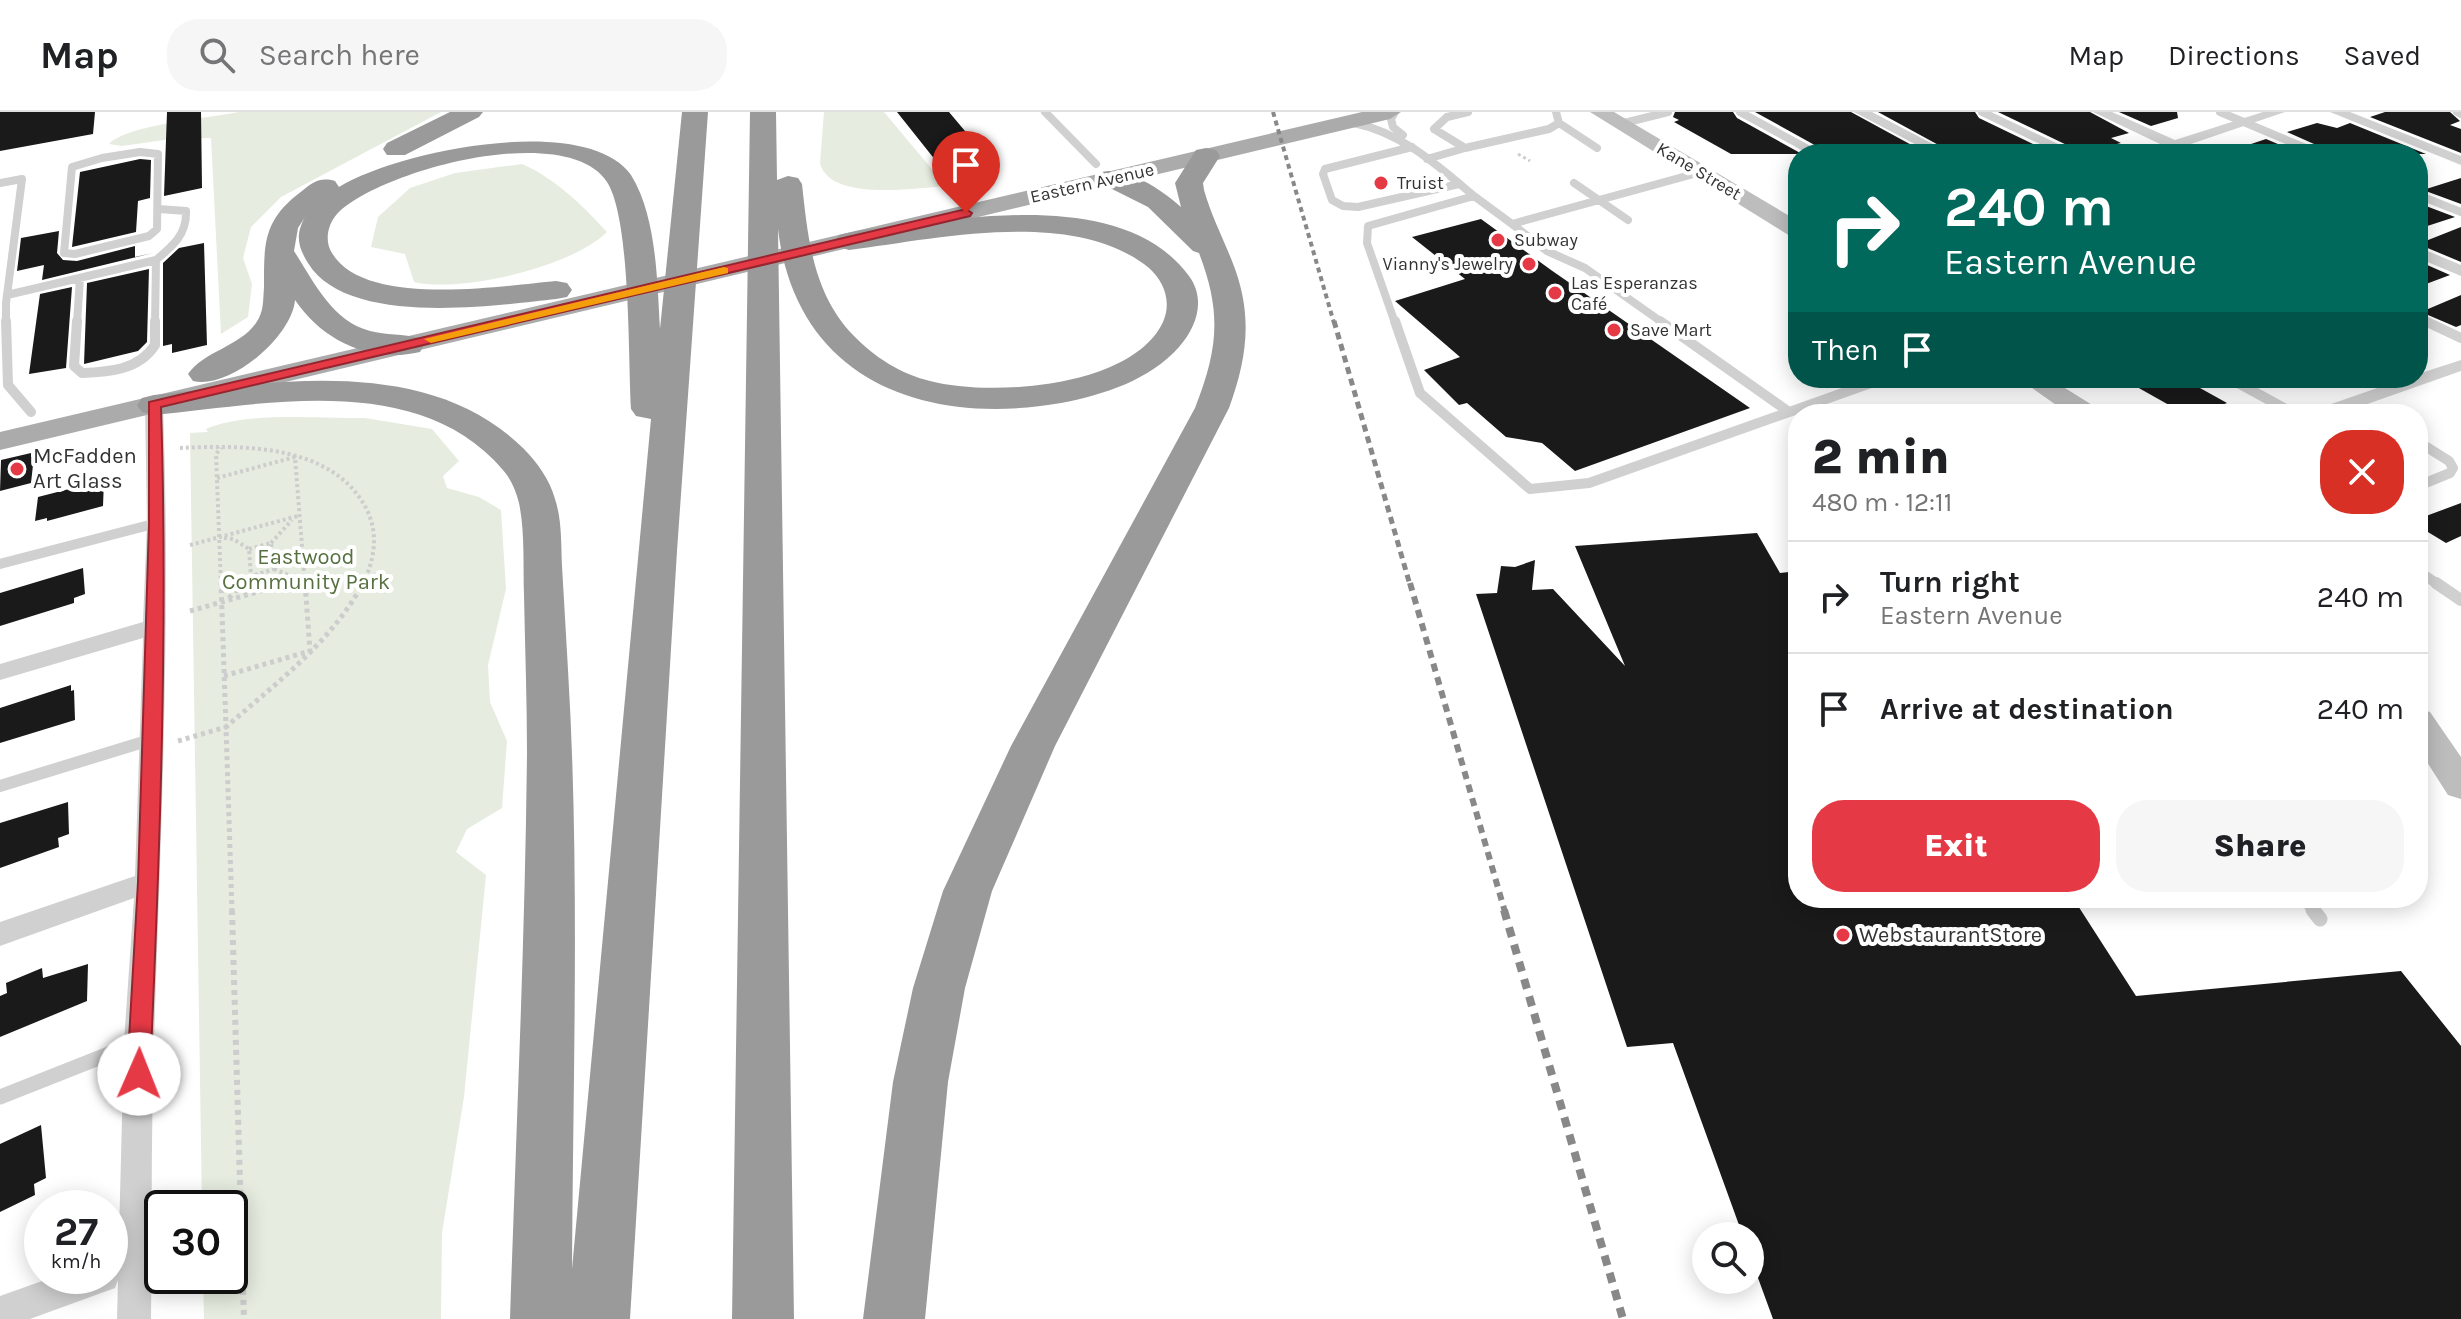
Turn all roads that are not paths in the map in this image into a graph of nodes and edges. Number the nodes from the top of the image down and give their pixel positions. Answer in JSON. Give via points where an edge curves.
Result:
{"nodes":[{"id":1,"x":470,"y":112,"type":"edge"},
{"id":2,"x":695,"y":112,"type":"edge"},
{"id":3,"x":763,"y":112,"type":"edge"},
{"id":4,"x":781,"y":112,"type":"edge"},
{"id":5,"x":1045,"y":112,"type":"edge"},
{"id":6,"x":1320,"y":112,"type":"edge"},
{"id":7,"x":1392,"y":112,"type":"edge"},
{"id":8,"x":1468,"y":112,"type":"edge"},
{"id":9,"x":1556,"y":112,"type":"edge"},
{"id":10,"x":1600,"y":112,"type":"edge"},
{"id":11,"x":1668,"y":112,"type":"edge"},
{"id":12,"x":1740,"y":112,"type":"edge"},
{"id":13,"x":1861,"y":112,"type":"edge"},
{"id":14,"x":1982,"y":112,"type":"edge"},
{"id":15,"x":2100,"y":112,"type":"edge"},
{"id":16,"x":2220,"y":112,"type":"edge"},
{"id":17,"x":2278,"y":112,"type":"edge"},
{"id":18,"x":2337,"y":112,"type":"edge"},
{"id":19,"x":1347,"y":122,"type":"junction"},
{"id":20,"x":2244,"y":122,"type":"junction"},
{"id":21,"x":1559,"y":123,"type":"junction"},
{"id":22,"x":1620,"y":124,"type":"junction"},
{"id":23,"x":1799,"y":144,"type":"edge"},
{"id":24,"x":1925,"y":144,"type":"edge"},
{"id":25,"x":2049,"y":144,"type":"edge"},
{"id":26,"x":2172,"y":144,"type":"edge"},
{"id":27,"x":2177,"y":144,"type":"edge"},
{"id":28,"x":2296,"y":144,"type":"edge"},
{"id":29,"x":2418,"y":144,"type":"edge"},
{"id":30,"x":1412,"y":147,"type":"junction"},
{"id":31,"x":1465,"y":148,"type":"junction"},
{"id":32,"x":1597,"y":148,"type":"dead end"},
{"id":33,"x":2428,"y":148,"type":"edge"},
{"id":34,"x":1206,"y":156,"type":"junction"},
{"id":35,"x":1427,"y":159,"type":"junction"},
{"id":36,"x":2461,"y":161,"type":"edge"},
{"id":37,"x":1104,"y":171,"type":"junction"},
{"id":38,"x":1701,"y":172,"type":"junction"},
{"id":39,"x":0,"y":183,"type":"edge"},
{"id":40,"x":1574,"y":183,"type":"dead end"},
{"id":41,"x":1459,"y":184,"type":"junction"},
{"id":42,"x":1474,"y":196,"type":"junction"},
{"id":43,"x":2428,"y":199,"type":"edge"},
{"id":44,"x":1599,"y":200,"type":"junction"},
{"id":45,"x":159,"y":209,"type":"junction"},
{"id":46,"x":2461,"y":212,"type":"edge"},
{"id":47,"x":1628,"y":220,"type":"dead end"},
{"id":48,"x":1512,"y":224,"type":"junction"},
{"id":49,"x":1788,"y":225,"type":"edge"},
{"id":50,"x":848,"y":231,"type":"junction"},
{"id":51,"x":278,"y":250,"type":"junction"},
{"id":52,"x":2428,"y":256,"type":"edge"},
{"id":53,"x":1216,"y":258,"type":"junction"},
{"id":54,"x":156,"y":260,"type":"junction"},
{"id":55,"x":2461,"y":271,"type":"edge"},
{"id":56,"x":80,"y":278,"type":"junction"},
{"id":57,"x":7,"y":295,"type":"junction"},
{"id":58,"x":556,"y":300,"type":"junction"},
{"id":59,"x":2428,"y":323,"type":"edge"},
{"id":60,"x":2461,"y":338,"type":"edge"},
{"id":61,"x":354,"y":339,"type":"junction"},
{"id":62,"x":408,"y":345,"type":"junction"},
{"id":63,"x":2461,"y":365,"type":"edge"},
{"id":64,"x":2428,"y":373,"type":"edge"},
{"id":65,"x":205,"y":374,"type":"junction"},
{"id":66,"x":4,"y":380,"type":"edge"},
{"id":67,"x":1854,"y":388,"type":"edge"},
{"id":68,"x":2047,"y":388,"type":"edge"},
{"id":69,"x":2073,"y":388,"type":"edge"},
{"id":70,"x":2247,"y":388,"type":"edge"},
{"id":71,"x":2382,"y":388,"type":"edge"},
{"id":72,"x":1811,"y":404,"type":"edge"},
{"id":73,"x":2071,"y":404,"type":"edge"},
{"id":74,"x":2097,"y":404,"type":"edge"},
{"id":75,"x":2277,"y":404,"type":"edge"},
{"id":76,"x":2344,"y":404,"type":"edge"},
{"id":77,"x":154,"y":405,"type":"junction"},
{"id":78,"x":1788,"y":411,"type":"edge"},
{"id":79,"x":31,"y":412,"type":"junction"},
{"id":80,"x":1788,"y":412,"type":"edge"},
{"id":81,"x":0,"y":419,"type":"edge"},
{"id":82,"x":0,"y":441,"type":"edge"},
{"id":83,"x":2428,"y":448,"type":"edge"},
{"id":84,"x":2428,"y":482,"type":"edge"},
{"id":85,"x":157,"y":523,"type":"junction"},
{"id":86,"x":657,"y":551,"type":"junction"},
{"id":87,"x":0,"y":564,"type":"edge"},
{"id":88,"x":2428,"y":578,"type":"edge"},
{"id":89,"x":2461,"y":600,"type":"edge"},
{"id":90,"x":154,"y":627,"type":"junction"},
{"id":91,"x":0,"y":672,"type":"edge"},
{"id":92,"x":2428,"y":736,"type":"edge"},
{"id":93,"x":150,"y":740,"type":"junction"},
{"id":94,"x":2461,"y":785,"type":"edge"},
{"id":95,"x":0,"y":786,"type":"edge"},
{"id":96,"x":148,"y":882,"type":"junction"},
{"id":97,"x":2312,"y":908,"type":"edge"},
{"id":98,"x":2320,"y":919,"type":"dead end"},
{"id":99,"x":0,"y":934,"type":"edge"},
{"id":100,"x":139,"y":1042,"type":"junction"},
{"id":101,"x":0,"y":1097,"type":"edge"},
{"id":102,"x":128,"y":1198,"type":"edge"},
{"id":103,"x":128,"y":1292,"type":"edge"},
{"id":104,"x":53,"y":1294,"type":"edge"},
{"id":105,"x":0,"y":1313,"type":"edge"},
{"id":106,"x":134,"y":1319,"type":"edge"},
{"id":107,"x":541,"y":1319,"type":"edge"},
{"id":108,"x":599,"y":1319,"type":"edge"},
{"id":109,"x":763,"y":1319,"type":"edge"},
{"id":110,"x":894,"y":1319,"type":"edge"}],
"edges":[{"from":1,"to":51,"type":"highway","via":[[326,186],[287,220],[278,235]]},
{"from":2,"to":86,"type":"highway"},
{"from":3,"to":109,"type":"highway"},
{"from":4,"to":50,"type":"highway","via":[[796,263],[804,287],[840,341],[893,380],[986,399],[1075,390],[1144,360],[1167,340],[1181,318],[1183,296],[1163,263],[1144,248],[1090,230],[1025,224]]},
{"from":5,"to":37,"type":"lane"},
{"from":6,"to":37,"type":"main road","name":"Eastern Avenue"},
{"from":7,"to":19,"type":"main road","name":"Eastern Avenue"},
{"from":7,"to":30,"type":"lane","via":[[1393,127]]},
{"from":8,"to":31,"type":"lane","via":[[1447,117],[1434,129]]},
{"from":9,"to":21,"type":"lane"},
{"from":10,"to":22,"type":"main road","name":"Kane Street"},
{"from":11,"to":22,"type":"lane"},
{"from":12,"to":23,"type":"lane"},
{"from":13,"to":24,"type":"street"},
{"from":14,"to":25,"type":"lane"},
{"from":15,"to":26,"type":"street"},
{"from":16,"to":20,"type":"lane"},
{"from":17,"to":20,"type":"street"},
{"from":18,"to":29,"type":"street"},
{"from":19,"to":30,"type":"lane","via":[[1382,129]]},
{"from":19,"to":34,"type":"main road","name":"Eastern Avenue"},
{"from":20,"to":27,"type":"street"},
{"from":20,"to":28,"type":"lane"},
{"from":21,"to":31,"type":"lane"},
{"from":21,"to":32,"type":"lane"},
{"from":22,"to":38,"type":"main road","name":"Kane Street"},
{"from":30,"to":35,"type":"lane"},
{"from":30,"to":41,"type":"lane","via":[[1335,165],[1323,174],[1332,200],[1343,206],[1381,204]]},
{"from":31,"to":35,"type":"lane"},
{"from":33,"to":36,"type":"street"},
{"from":34,"to":37,"type":"main road","name":"Eastern Avenue"},
{"from":34,"to":53,"type":"highway","via":[[1189,183]]},
{"from":35,"to":41,"type":"lane"},
{"from":37,"to":50,"type":"main road","name":"Eastern Avenue"},
{"from":37,"to":53,"type":"highway","via":[[1158,201]]},
{"from":38,"to":44,"type":"lane"},
{"from":38,"to":49,"type":"main road","name":"Kane Street"},
{"from":39,"to":57,"type":"lane","via":[[22,179]]},
{"from":40,"to":44,"type":"lane"},
{"from":41,"to":42,"type":"lane"},
{"from":42,"to":48,"type":"lane"},
{"from":42,"to":80,"type":"lane","via":[[1368,226],[1367,243],[1420,393],[1530,489],[1589,483]]},
{"from":43,"to":46,"type":"lane"},
{"from":44,"to":47,"type":"lane"},
{"from":44,"to":48,"type":"lane"},
{"from":45,"to":45,"type":"lane","via":[[158,154],[144,152],[72,167],[62,250],[75,254],[149,236],[157,229]]},
{"from":45,"to":54,"type":"lane","via":[[186,211],[188,226]]},
{"from":48,"to":78,"type":"lane","via":[[1547,251],[1598,277]]},
{"from":50,"to":58,"type":"main road","name":"Eastern Avenue"},
{"from":51,"to":61,"type":"highway","via":[[323,316],[335,330]]},
{"from":51,"to":65,"type":"highway","via":[[278,314],[247,348]]},
{"from":52,"to":55,"type":"street"},
{"from":53,"to":110,"type":"highway","via":[[1234,316],[1227,373],[990,835],[952,939],[930,1025],[911,1138]]},
{"from":54,"to":56,"type":"lane"},
{"from":54,"to":56,"type":"lane","via":[[155,345],[135,364],[82,373],[74,366]]},
{"from":56,"to":57,"type":"lane"},
{"from":57,"to":66,"type":"lane"},
{"from":58,"to":61,"type":"main road","name":"Eastern Avenue"},
{"from":58,"to":62,"type":"main road","name":"Eastern Avenue"},
{"from":58,"to":86,"type":"highway","via":[[386,294],[330,272],[317,259],[313,230],[333,203],[357,186],[387,171],[453,153],[547,146],[573,150],[607,165],[624,189],[637,251]]},
{"from":59,"to":60,"type":"lane"},
{"from":61,"to":62,"type":"highway"},
{"from":61,"to":65,"type":"main road","name":"Eastern Avenue"},
{"from":62,"to":77,"type":"main road","name":"Eastern Avenue"},
{"from":63,"to":64,"type":"street"},
{"from":65,"to":79,"type":"main road","name":"Eastern Avenue"},
{"from":66,"to":79,"type":"lane"},
{"from":67,"to":72,"type":"lane"},
{"from":68,"to":73,"type":"main road"},
{"from":69,"to":74,"type":"main road"},
{"from":70,"to":75,"type":"lane"},
{"from":71,"to":76,"type":"street"},
{"from":77,"to":82,"type":"main road","name":"Eastern Avenue"},
{"from":77,"to":85,"type":"street"},
{"from":77,"to":107,"type":"highway","via":[[309,391],[403,400],[443,411],[477,429],[503,448],[536,494],[549,716],[550,868]]},
{"from":79,"to":81,"type":"main road","name":"Eastern Avenue"},
{"from":83,"to":84,"type":"lane","via":[[2453,468]]},
{"from":85,"to":87,"type":"lane"},
{"from":85,"to":90,"type":"street"},
{"from":86,"to":108,"type":"highway"},
{"from":88,"to":89,"type":"lane"},
{"from":90,"to":91,"type":"street"},
{"from":90,"to":93,"type":"street"},
{"from":92,"to":94,"type":"main road"},
{"from":93,"to":95,"type":"lane"},
{"from":93,"to":96,"type":"street"},
{"from":96,"to":99,"type":"street"},
{"from":96,"to":100,"type":"street"},
{"from":97,"to":98,"type":"lane"},
{"from":100,"to":101,"type":"lane"},
{"from":100,"to":102,"type":"street"},
{"from":103,"to":106,"type":"street"},
{"from":104,"to":105,"type":"street"}]}
